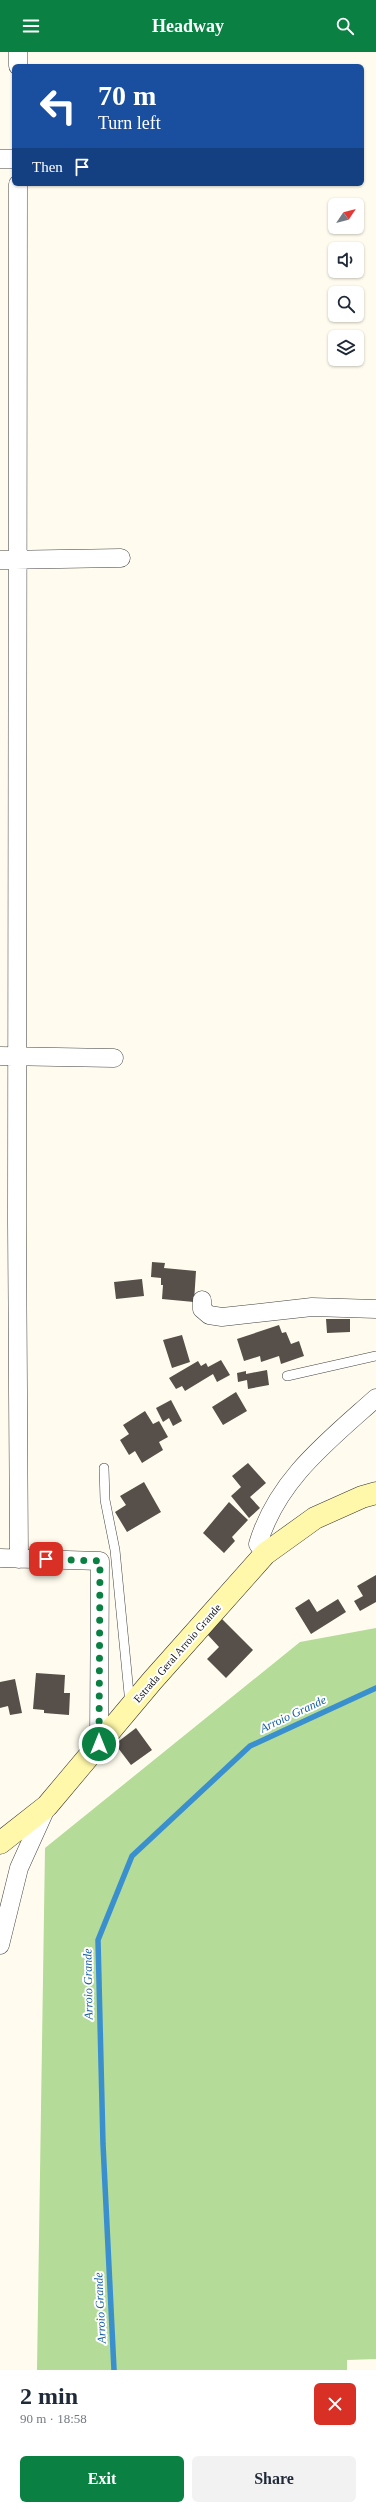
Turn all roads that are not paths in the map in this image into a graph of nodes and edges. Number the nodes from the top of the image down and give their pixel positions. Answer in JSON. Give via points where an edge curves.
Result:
{"nodes":[{"id":1,"x":18,"y":52,"type":"edge"},
{"id":2,"x":18,"y":64,"type":"edge"},
{"id":3,"x":12,"y":159,"type":"edge"},
{"id":4,"x":0,"y":160,"type":"edge"},
{"id":5,"x":18,"y":186,"type":"edge"},
{"id":6,"x":121,"y":558,"type":"dead end"},
{"id":7,"x":0,"y":560,"type":"edge"},
{"id":8,"x":18,"y":561,"type":"junction"},
{"id":9,"x":8,"y":1056,"type":"edge"},
{"id":10,"x":114,"y":1058,"type":"dead end"},
{"id":11,"x":202,"y":1300,"type":"dead end"},
{"id":12,"x":376,"y":1309,"type":"edge"},
{"id":13,"x":376,"y":1356,"type":"edge"},
{"id":14,"x":287,"y":1376,"type":"dead end"},
{"id":15,"x":376,"y":1398,"type":"edge"},
{"id":16,"x":104,"y":1468,"type":"dead end"},
{"id":17,"x":376,"y":1493,"type":"edge"},
{"id":18,"x":265,"y":1554,"type":"junction"},
{"id":19,"x":0,"y":1558,"type":"edge"},
{"id":20,"x":18,"y":1559,"type":"junction"},
{"id":21,"x":130,"y":1707,"type":"junction"},
{"id":22,"x":99,"y":1744,"type":"junction"},
{"id":23,"x":47,"y":1806,"type":"junction"},
{"id":24,"x":0,"y":1843,"type":"edge"},
{"id":25,"x":0,"y":1945,"type":"edge"}],
"edges":[{"from":1,"to":2,"type":"street"},
{"from":3,"to":4,"type":"street"},
{"from":5,"to":8,"type":"street"},
{"from":6,"to":8,"type":"street"},
{"from":7,"to":8,"type":"street"},
{"from":8,"to":9,"type":"street"},
{"from":9,"to":10,"type":"street"},
{"from":9,"to":20,"type":"street"},
{"from":11,"to":12,"type":"street","via":[[202,1309],[209,1315],[222,1317],[312,1306]]},
{"from":13,"to":14,"type":"lane"},
{"from":15,"to":18,"type":"street","via":[[296,1473],[273,1504],[258,1544]]},
{"from":16,"to":21,"type":"lane","via":[[105,1500],[115,1550]]},
{"from":17,"to":18,"type":"main road","name":"Estrada Geral Arroio Grande","via":[[315,1518]]},
{"from":18,"to":21,"type":"main road","name":"Estrada Geral Arroio Grande"},
{"from":19,"to":20,"type":"street"},
{"from":20,"to":22,"type":"street","via":[[100,1561]]},
{"from":21,"to":22,"type":"main road","name":"Estrada Geral Arroio Grande"},
{"from":22,"to":23,"type":"main road","name":"Estrada Geral Arroio Grande"},
{"from":23,"to":24,"type":"main road","name":"Estrada Geral Arroio Grande"},
{"from":23,"to":25,"type":"street","via":[[19,1868]]}]}
